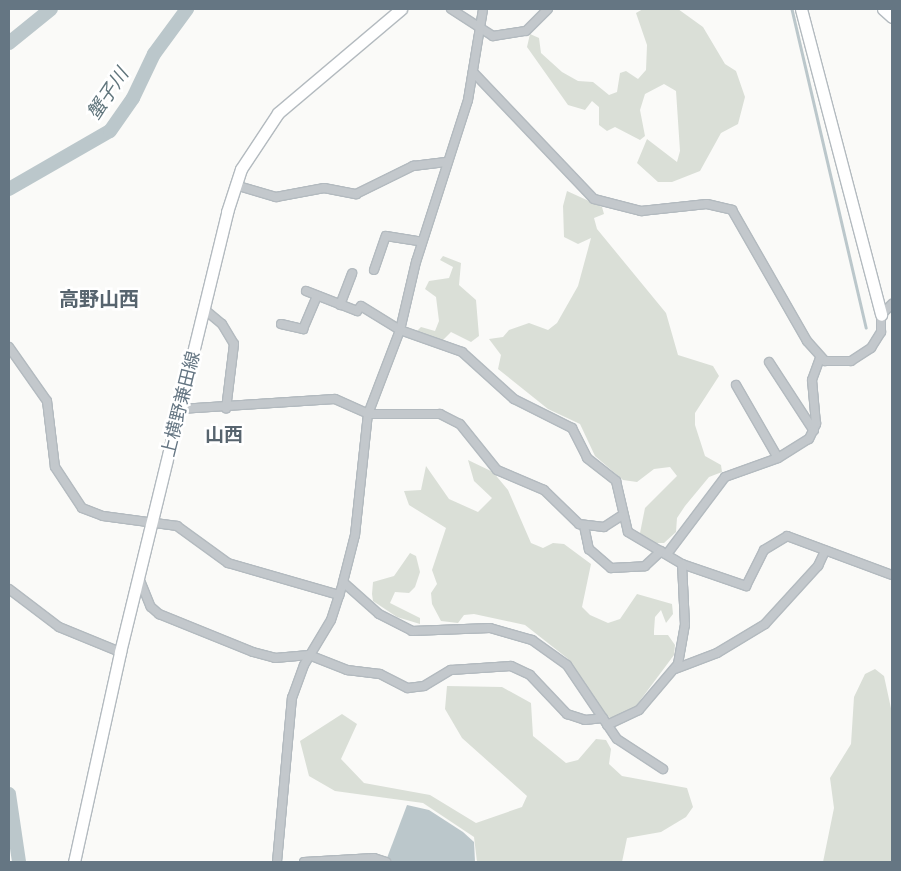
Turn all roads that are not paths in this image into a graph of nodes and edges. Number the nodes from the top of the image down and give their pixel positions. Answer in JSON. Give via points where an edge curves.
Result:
{"nodes":[{"id":1,"x":401,"y":9,"type":"edge"},
{"id":2,"x":451,"y":9,"type":"edge"},
{"id":3,"x":483,"y":9,"type":"edge"},
{"id":4,"x":548,"y":9,"type":"edge"},
{"id":5,"x":800,"y":9,"type":"edge"},
{"id":6,"x":884,"y":9,"type":"edge"},
{"id":7,"x":892,"y":17,"type":"edge"},
{"id":8,"x":481,"y":30,"type":"junction"},
{"id":9,"x":473,"y":72,"type":"junction"},
{"id":10,"x":448,"y":162,"type":"junction"},
{"id":11,"x":235,"y":186,"type":"junction"},
{"id":12,"x":422,"y":242,"type":"junction"},
{"id":13,"x":374,"y":270,"type":"dead end"},
{"id":14,"x":352,"y":273,"type":"dead end"},
{"id":15,"x":306,"y":291,"type":"dead end"},
{"id":16,"x":317,"y":296,"type":"junction"},
{"id":17,"x":892,"y":304,"type":"edge"},
{"id":18,"x":340,"y":305,"type":"junction"},
{"id":19,"x":204,"y":310,"type":"junction"},
{"id":20,"x":881,"y":315,"type":"junction"},
{"id":21,"x":280,"y":324,"type":"dead end"},
{"id":22,"x":400,"y":330,"type":"junction"},
{"id":23,"x":9,"y":347,"type":"edge"},
{"id":24,"x":820,"y":358,"type":"junction"},
{"id":25,"x":770,"y":362,"type":"dead end"},
{"id":26,"x":736,"y":385,"type":"dead end"},
{"id":27,"x":226,"y":408,"type":"junction"},
{"id":28,"x":180,"y":410,"type":"junction"},
{"id":29,"x":368,"y":414,"type":"junction"},
{"id":30,"x":814,"y":430,"type":"junction"},
{"id":31,"x":778,"y":458,"type":"junction"},
{"id":32,"x":621,"y":516,"type":"junction"},
{"id":33,"x":153,"y":520,"type":"junction"},
{"id":34,"x":584,"y":526,"type":"junction"},
{"id":35,"x":825,"y":551,"type":"junction"},
{"id":36,"x":664,"y":553,"type":"junction"},
{"id":37,"x":682,"y":564,"type":"junction"},
{"id":38,"x":892,"y":575,"type":"edge"},
{"id":39,"x":139,"y":578,"type":"junction"},
{"id":40,"x":344,"y":582,"type":"junction"},
{"id":41,"x":9,"y":589,"type":"edge"},
{"id":42,"x":339,"y":595,"type":"junction"},
{"id":43,"x":120,"y":652,"type":"junction"},
{"id":44,"x":309,"y":655,"type":"junction"},
{"id":45,"x":675,"y":669,"type":"junction"},
{"id":46,"x":605,"y":721,"type":"junction"},
{"id":47,"x":663,"y":769,"type":"dead end"},
{"id":48,"x":74,"y":862,"type":"edge"},
{"id":49,"x":277,"y":862,"type":"edge"},
{"id":50,"x":304,"y":862,"type":"edge"},
{"id":51,"x":386,"y":862,"type":"edge"}],
"edges":[{"from":1,"to":11,"type":"main road","name":"上横野兼田線","via":[[278,113],[251,151]]},
{"from":2,"to":8,"type":"street"},
{"from":3,"to":8,"type":"street"},
{"from":4,"to":8,"type":"street","via":[[520,33],[493,36]]},
{"from":5,"to":20,"type":"main road"},
{"from":6,"to":7,"type":"main road"},
{"from":8,"to":9,"type":"street"},
{"from":9,"to":10,"type":"street"},
{"from":9,"to":24,"type":"street","via":[[594,199],[641,211],[707,204],[732,210]]},
{"from":10,"to":11,"type":"street","via":[[413,166],[356,194],[324,188],[276,197]]},
{"from":10,"to":12,"type":"street"},
{"from":11,"to":19,"type":"main road","name":"上横野兼田線"},
{"from":12,"to":13,"type":"street","via":[[386,236]]},
{"from":12,"to":22,"type":"street"},
{"from":14,"to":18,"type":"street"},
{"from":15,"to":16,"type":"street"},
{"from":16,"to":18,"type":"street"},
{"from":16,"to":21,"type":"street","via":[[303,329]]},
{"from":17,"to":20,"type":"street"},
{"from":18,"to":22,"type":"street","via":[[357,311],[361,306]]},
{"from":19,"to":27,"type":"street","via":[[222,324],[234,344]]},
{"from":19,"to":28,"type":"main road","name":"上横野兼田線"},
{"from":20,"to":24,"type":"street","via":[[881,332],[862,354],[840,364]]},
{"from":22,"to":29,"type":"street"},
{"from":22,"to":32,"type":"street","via":[[462,352],[514,399],[572,428],[587,458],[616,481]]},
{"from":23,"to":33,"type":"street","via":[[48,401],[55,467],[82,508],[103,516]]},
{"from":24,"to":30,"type":"street","via":[[812,380]]},
{"from":25,"to":30,"type":"street"},
{"from":26,"to":31,"type":"street"},
{"from":27,"to":28,"type":"street"},
{"from":27,"to":29,"type":"street","via":[[335,399]]},
{"from":28,"to":33,"type":"main road","name":"上横野兼田線"},
{"from":29,"to":34,"type":"street","via":[[434,413],[451,418],[497,470],[544,490]]},
{"from":29,"to":40,"type":"street","via":[[355,535]]},
{"from":30,"to":31,"type":"street","via":[[802,446]]},
{"from":31,"to":36,"type":"street","via":[[725,477]]},
{"from":32,"to":34,"type":"street","via":[[604,527]]},
{"from":32,"to":36,"type":"street","via":[[635,538]]},
{"from":33,"to":39,"type":"main road","name":"上横野兼田線"},
{"from":33,"to":42,"type":"street","via":[[188,530],[228,563]]},
{"from":34,"to":36,"type":"street","via":[[589,549],[611,568],[645,566]]},
{"from":35,"to":37,"type":"street","via":[[806,540],[779,537],[764,550],[752,578],[743,587]]},
{"from":35,"to":38,"type":"street"},
{"from":35,"to":45,"type":"street","via":[[818,566],[765,624],[717,653]]},
{"from":36,"to":37,"type":"street"},
{"from":37,"to":45,"type":"street","via":[[684,637]]},
{"from":39,"to":43,"type":"main road","name":"上横野兼田線"},
{"from":39,"to":44,"type":"street","via":[[151,607],[159,614],[253,652],[275,658]]},
{"from":40,"to":42,"type":"street"},
{"from":40,"to":46,"type":"street","via":[[379,614],[412,631],[490,628],[532,640],[567,665]]},
{"from":41,"to":43,"type":"street","via":[[59,627]]},
{"from":42,"to":44,"type":"street","via":[[331,620]]},
{"from":43,"to":48,"type":"main road","name":"上横野兼田線"},
{"from":44,"to":46,"type":"street","via":[[347,670],[380,674],[408,688],[424,686],[451,670],[511,666],[530,675],[566,714],[585,720]]},
{"from":44,"to":49,"type":"street","via":[[289,711]]},
{"from":45,"to":46,"type":"street","via":[[631,717]]},
{"from":46,"to":47,"type":"street","via":[[622,744]]},
{"from":50,"to":51,"type":"street","via":[[374,858]]}]}
